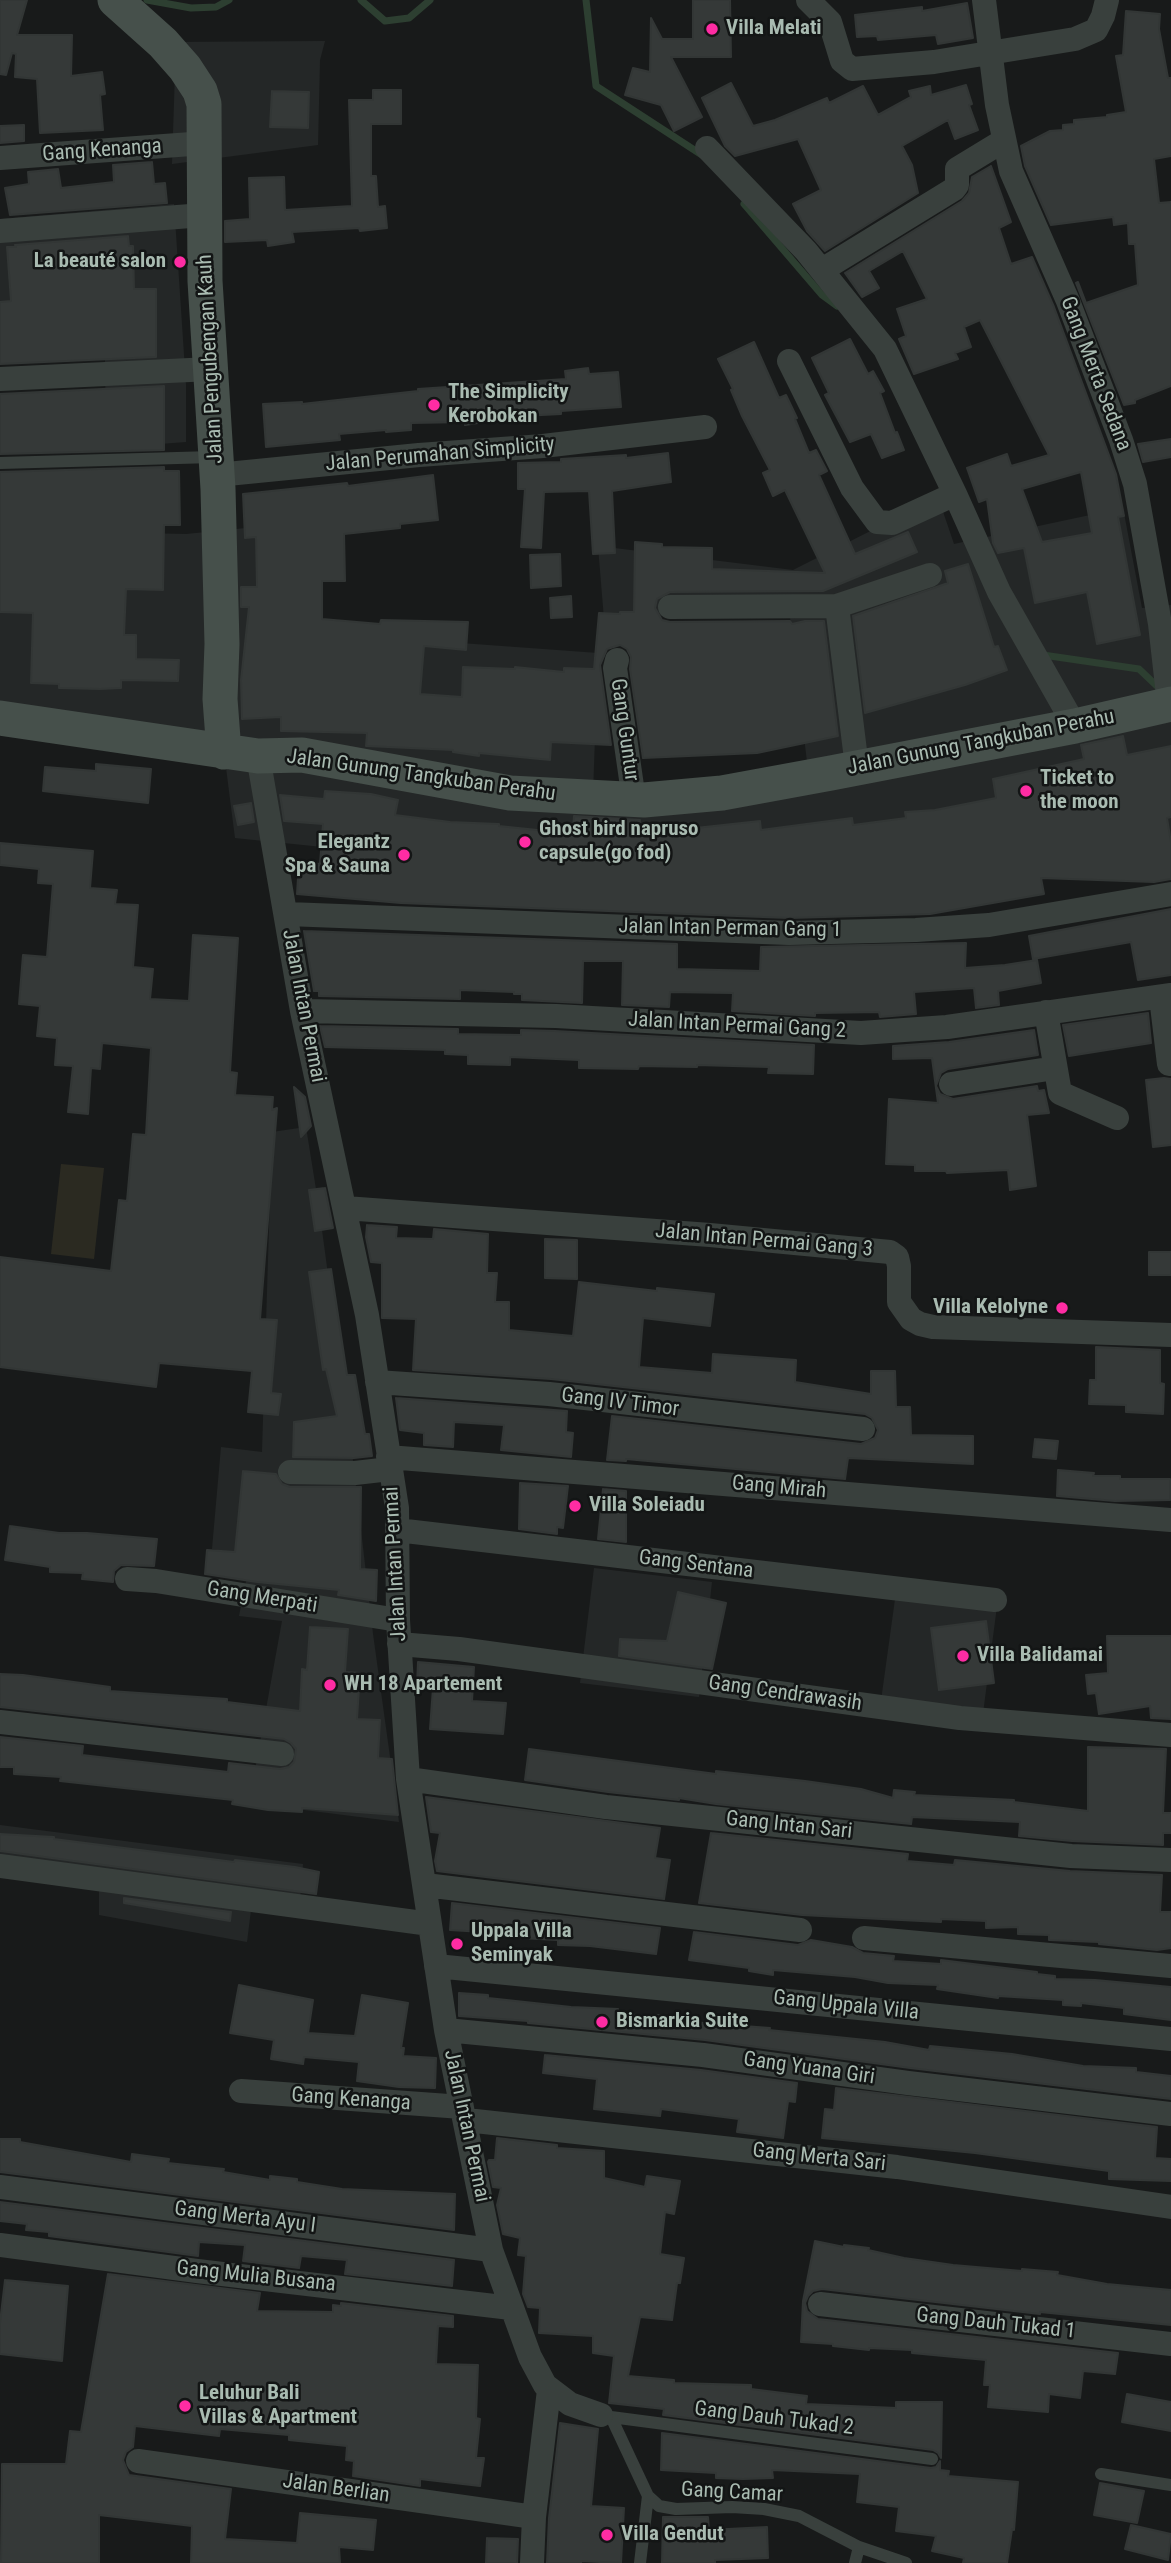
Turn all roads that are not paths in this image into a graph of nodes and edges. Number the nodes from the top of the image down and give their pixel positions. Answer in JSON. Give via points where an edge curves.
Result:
{"nodes":[{"id":1,"x":807,"y":0,"type":"edge"},
{"id":2,"x":984,"y":0,"type":"edge"},
{"id":3,"x":1107,"y":0,"type":"edge"},
{"id":4,"x":116,"y":1,"type":"edge"},
{"id":5,"x":989,"y":54,"type":"junction"},
{"id":6,"x":1003,"y":141,"type":"junction"},
{"id":7,"x":205,"y":143,"type":"junction"},
{"id":8,"x":708,"y":148,"type":"dead end"},
{"id":9,"x":0,"y":158,"type":"edge"},
{"id":10,"x":203,"y":215,"type":"junction"},
{"id":11,"x":0,"y":232,"type":"edge"},
{"id":12,"x":822,"y":271,"type":"junction"},
{"id":13,"x":789,"y":361,"type":"dead end"},
{"id":14,"x":211,"y":369,"type":"junction"},
{"id":15,"x":0,"y":379,"type":"edge"},
{"id":16,"x":705,"y":427,"type":"dead end"},
{"id":17,"x":0,"y":463,"type":"edge"},
{"id":18,"x":216,"y":466,"type":"junction"},
{"id":19,"x":956,"y":494,"type":"junction"},
{"id":20,"x":930,"y":575,"type":"dead end"},
{"id":21,"x":837,"y":606,"type":"junction"},
{"id":22,"x":670,"y":607,"type":"dead end"},
{"id":23,"x":617,"y":660,"type":"dead end"},
{"id":24,"x":1170,"y":704,"type":"edge"},
{"id":25,"x":0,"y":718,"type":"edge"},
{"id":26,"x":1075,"y":726,"type":"junction"},
{"id":27,"x":224,"y":751,"type":"junction"},
{"id":28,"x":258,"y":756,"type":"junction"},
{"id":29,"x":857,"y":767,"type":"junction"},
{"id":30,"x":634,"y":800,"type":"junction"},
{"id":31,"x":1171,"y":894,"type":"edge"},
{"id":32,"x":287,"y":914,"type":"junction"},
{"id":33,"x":1166,"y":996,"type":"edge"},
{"id":34,"x":302,"y":1011,"type":"junction"},
{"id":35,"x":1046,"y":1012,"type":"junction"},
{"id":36,"x":1171,"y":1064,"type":"edge"},
{"id":37,"x":1055,"y":1068,"type":"junction"},
{"id":38,"x":951,"y":1084,"type":"dead end"},
{"id":39,"x":1117,"y":1118,"type":"dead end"},
{"id":40,"x":345,"y":1208,"type":"junction"},
{"id":41,"x":1171,"y":1335,"type":"edge"},
{"id":42,"x":377,"y":1382,"type":"junction"},
{"id":43,"x":863,"y":1429,"type":"dead end"},
{"id":44,"x":389,"y":1463,"type":"junction"},
{"id":45,"x":290,"y":1472,"type":"dead end"},
{"id":46,"x":1171,"y":1520,"type":"edge"},
{"id":47,"x":397,"y":1530,"type":"junction"},
{"id":48,"x":127,"y":1579,"type":"dead end"},
{"id":49,"x":995,"y":1600,"type":"dead end"},
{"id":50,"x":399,"y":1632,"type":"junction"},
{"id":51,"x":0,"y":1722,"type":"edge"},
{"id":52,"x":1171,"y":1735,"type":"edge"},
{"id":53,"x":282,"y":1754,"type":"dead end"},
{"id":54,"x":408,"y":1779,"type":"junction"},
{"id":55,"x":1171,"y":1860,"type":"edge"},
{"id":56,"x":0,"y":1866,"type":"edge"},
{"id":57,"x":425,"y":1885,"type":"junction"},
{"id":58,"x":430,"y":1924,"type":"junction"},
{"id":59,"x":800,"y":1930,"type":"dead end"},
{"id":60,"x":864,"y":1938,"type":"dead end"},
{"id":61,"x":1171,"y":1965,"type":"edge"},
{"id":62,"x":436,"y":1966,"type":"junction"},
{"id":63,"x":446,"y":2030,"type":"junction"},
{"id":64,"x":1171,"y":2039,"type":"edge"},
{"id":65,"x":240,"y":2091,"type":"dead end"},
{"id":66,"x":464,"y":2114,"type":"junction"},
{"id":67,"x":1171,"y":2114,"type":"edge"},
{"id":68,"x":0,"y":2187,"type":"edge"},
{"id":69,"x":1171,"y":2207,"type":"edge"},
{"id":70,"x":0,"y":2245,"type":"edge"},
{"id":71,"x":491,"y":2250,"type":"junction"},
{"id":72,"x":820,"y":2304,"type":"dead end"},
{"id":73,"x":511,"y":2308,"type":"junction"},
{"id":74,"x":1171,"y":2344,"type":"edge"},
{"id":75,"x":549,"y":2390,"type":"junction"},
{"id":76,"x":606,"y":2416,"type":"junction"},
{"id":77,"x":932,"y":2459,"type":"dead end"},
{"id":78,"x":138,"y":2460,"type":"dead end"},
{"id":79,"x":1101,"y":2474,"type":"dead end"},
{"id":80,"x":1171,"y":2485,"type":"edge"},
{"id":81,"x":648,"y":2496,"type":"junction"},
{"id":82,"x":534,"y":2517,"type":"junction"},
{"id":83,"x":859,"y":2547,"type":"junction"},
{"id":84,"x":532,"y":2563,"type":"edge"},
{"id":85,"x":640,"y":2563,"type":"edge"},
{"id":86,"x":855,"y":2563,"type":"edge"},
{"id":87,"x":906,"y":2563,"type":"edge"}],
"edges":[{"from":1,"to":5,"type":"street","via":[[830,22],[842,61],[852,69]]},
{"from":2,"to":5,"type":"street","name":"Gang Merta Sedana"},
{"from":3,"to":5,"type":"street","via":[[1101,21],[1090,34]]},
{"from":4,"to":7,"type":"main road","name":"Jalan Pengubengan Kauh","via":[[163,43],[200,91]]},
{"from":5,"to":6,"type":"street","name":"Gang Merta Sedana"},
{"from":6,"to":12,"type":"street","via":[[957,169],[954,189]]},
{"from":6,"to":24,"type":"street","name":"Gang Merta Sedana","via":[[1011,172],[1068,301],[1128,458],[1149,552]]},
{"from":7,"to":9,"type":"street","name":"Gang Kenanga"},
{"from":7,"to":10,"type":"main road","name":"Jalan Pengubengan Kauh"},
{"from":8,"to":12,"type":"street"},
{"from":10,"to":11,"type":"street"},
{"from":10,"to":14,"type":"main road","name":"Jalan Pengubengan Kauh"},
{"from":12,"to":19,"type":"street","via":[[885,349]]},
{"from":13,"to":19,"type":"street","via":[[852,488],[877,522],[892,523]]},
{"from":14,"to":15,"type":"street"},
{"from":14,"to":18,"type":"main road","name":"Jalan Pengubengan Kauh"},
{"from":16,"to":18,"type":"street","name":"Jalan Perumahan Simplicity","via":[[544,446]]},
{"from":17,"to":18,"type":"lane"},
{"from":18,"to":27,"type":"main road","name":"Jalan Pengubengan Kauh","via":[[219,699]]},
{"from":19,"to":26,"type":"street","via":[[999,592]]},
{"from":20,"to":21,"type":"street"},
{"from":21,"to":22,"type":"street"},
{"from":21,"to":29,"type":"street"},
{"from":23,"to":30,"type":"street","name":"Gang Guntur"},
{"from":24,"to":26,"type":"main road","name":"Jalan Gunung Tangkuban Perahu"},
{"from":25,"to":27,"type":"main road","name":"Jalan Gunung Tangkuban Perahu"},
{"from":26,"to":29,"type":"main road","name":"Jalan Gunung Tangkuban Perahu"},
{"from":27,"to":28,"type":"main road","name":"Jalan Gunung Tangkuban Perahu"},
{"from":28,"to":30,"type":"main road","name":"Jalan Gunung Tangkuban Perahu","via":[[302,755],[510,793]]},
{"from":28,"to":32,"type":"street","name":"Jalan Intan Permai"},
{"from":29,"to":30,"type":"main road","name":"Jalan Gunung Tangkuban Perahu","via":[[722,793]]},
{"from":31,"to":32,"type":"street","name":"Jalan Intan Perman Gang 1","via":[[989,925],[789,933]]},
{"from":32,"to":34,"type":"street","name":"Jalan Intan Permai"},
{"from":33,"to":35,"type":"street","name":"Jalan Intan Permai Gang 2"},
{"from":33,"to":36,"type":"street"},
{"from":34,"to":35,"type":"street","name":"Jalan Intan Permai Gang 2","via":[[556,1016],[861,1033],[947,1027]]},
{"from":34,"to":40,"type":"street","name":"Jalan Intan Permai"},
{"from":35,"to":37,"type":"street"},
{"from":37,"to":38,"type":"street"},
{"from":37,"to":39,"type":"street","via":[[1060,1093]]},
{"from":40,"to":41,"type":"street","name":"Jalan Intan Permai Gang 3","via":[[890,1252],[897,1257],[899,1302],[920,1324]]},
{"from":40,"to":42,"type":"street","name":"Jalan Intan Permai"},
{"from":42,"to":43,"type":"street","name":"Gang IV Timor","via":[[549,1394]]},
{"from":42,"to":44,"type":"street","name":"Jalan Intan Permai"},
{"from":44,"to":45,"type":"street","name":"Gang Mirah","via":[[355,1473]]},
{"from":44,"to":46,"type":"street","name":"Gang Mirah"},
{"from":44,"to":47,"type":"street","name":"Jalan Intan Permai"},
{"from":47,"to":49,"type":"street","name":"Gang Sentana"},
{"from":47,"to":50,"type":"street","name":"Jalan Intan Permai"},
{"from":48,"to":50,"type":"street","name":"Gang Merpati","via":[[156,1581]]},
{"from":50,"to":52,"type":"street","name":"Gang Cendrawasih","via":[[459,1649],[960,1718]]},
{"from":50,"to":54,"type":"street","name":"Jalan Intan Permai"},
{"from":51,"to":53,"type":"street"},
{"from":54,"to":55,"type":"street","name":"Gang Intan Sari","via":[[619,1808],[1071,1856]]},
{"from":54,"to":57,"type":"street","name":"Jalan Intan Permai"},
{"from":56,"to":58,"type":"street"},
{"from":57,"to":58,"type":"street","name":"Jalan Intan Permai"},
{"from":57,"to":59,"type":"street"},
{"from":58,"to":62,"type":"street","name":"Jalan Intan Permai"},
{"from":60,"to":61,"type":"street"},
{"from":62,"to":63,"type":"street","name":"Jalan Intan Permai"},
{"from":62,"to":64,"type":"street","name":"Gang Uppala Villa"},
{"from":63,"to":66,"type":"street","name":"Jalan Intan Permai"},
{"from":63,"to":67,"type":"street","name":"Gang Yuana Giri","via":[[704,2054]]},
{"from":65,"to":66,"type":"street","name":"Gang Kenanga"},
{"from":66,"to":69,"type":"street","name":"Gang Merta Sari","via":[[897,2167]]},
{"from":66,"to":71,"type":"street","name":"Jalan Intan Permai"},
{"from":68,"to":71,"type":"street","name":"Gang Merta Ayu I"},
{"from":70,"to":73,"type":"street","name":"Gang Mulia Busana"},
{"from":71,"to":73,"type":"street","name":"Jalan Intan Permai"},
{"from":72,"to":74,"type":"street","name":"Gang Dauh Tukad 1"},
{"from":73,"to":75,"type":"street","name":"Jalan Intan Permai"},
{"from":75,"to":76,"type":"street","via":[[570,2404]]},
{"from":75,"to":82,"type":"street"},
{"from":76,"to":77,"type":"lane","name":"Gang Dauh Tukad 2"},
{"from":76,"to":81,"type":"lane"},
{"from":78,"to":82,"type":"street","name":"Jalan Berlian"},
{"from":79,"to":80,"type":"lane"},
{"from":81,"to":83,"type":"lane","name":"Gang Camar","via":[[666,2508],[732,2507],[799,2516]]},
{"from":81,"to":85,"type":"lane"},
{"from":82,"to":84,"type":"street"},
{"from":83,"to":86,"type":"lane"},
{"from":83,"to":87,"type":"lane","name":"Gang Camar"}]}
